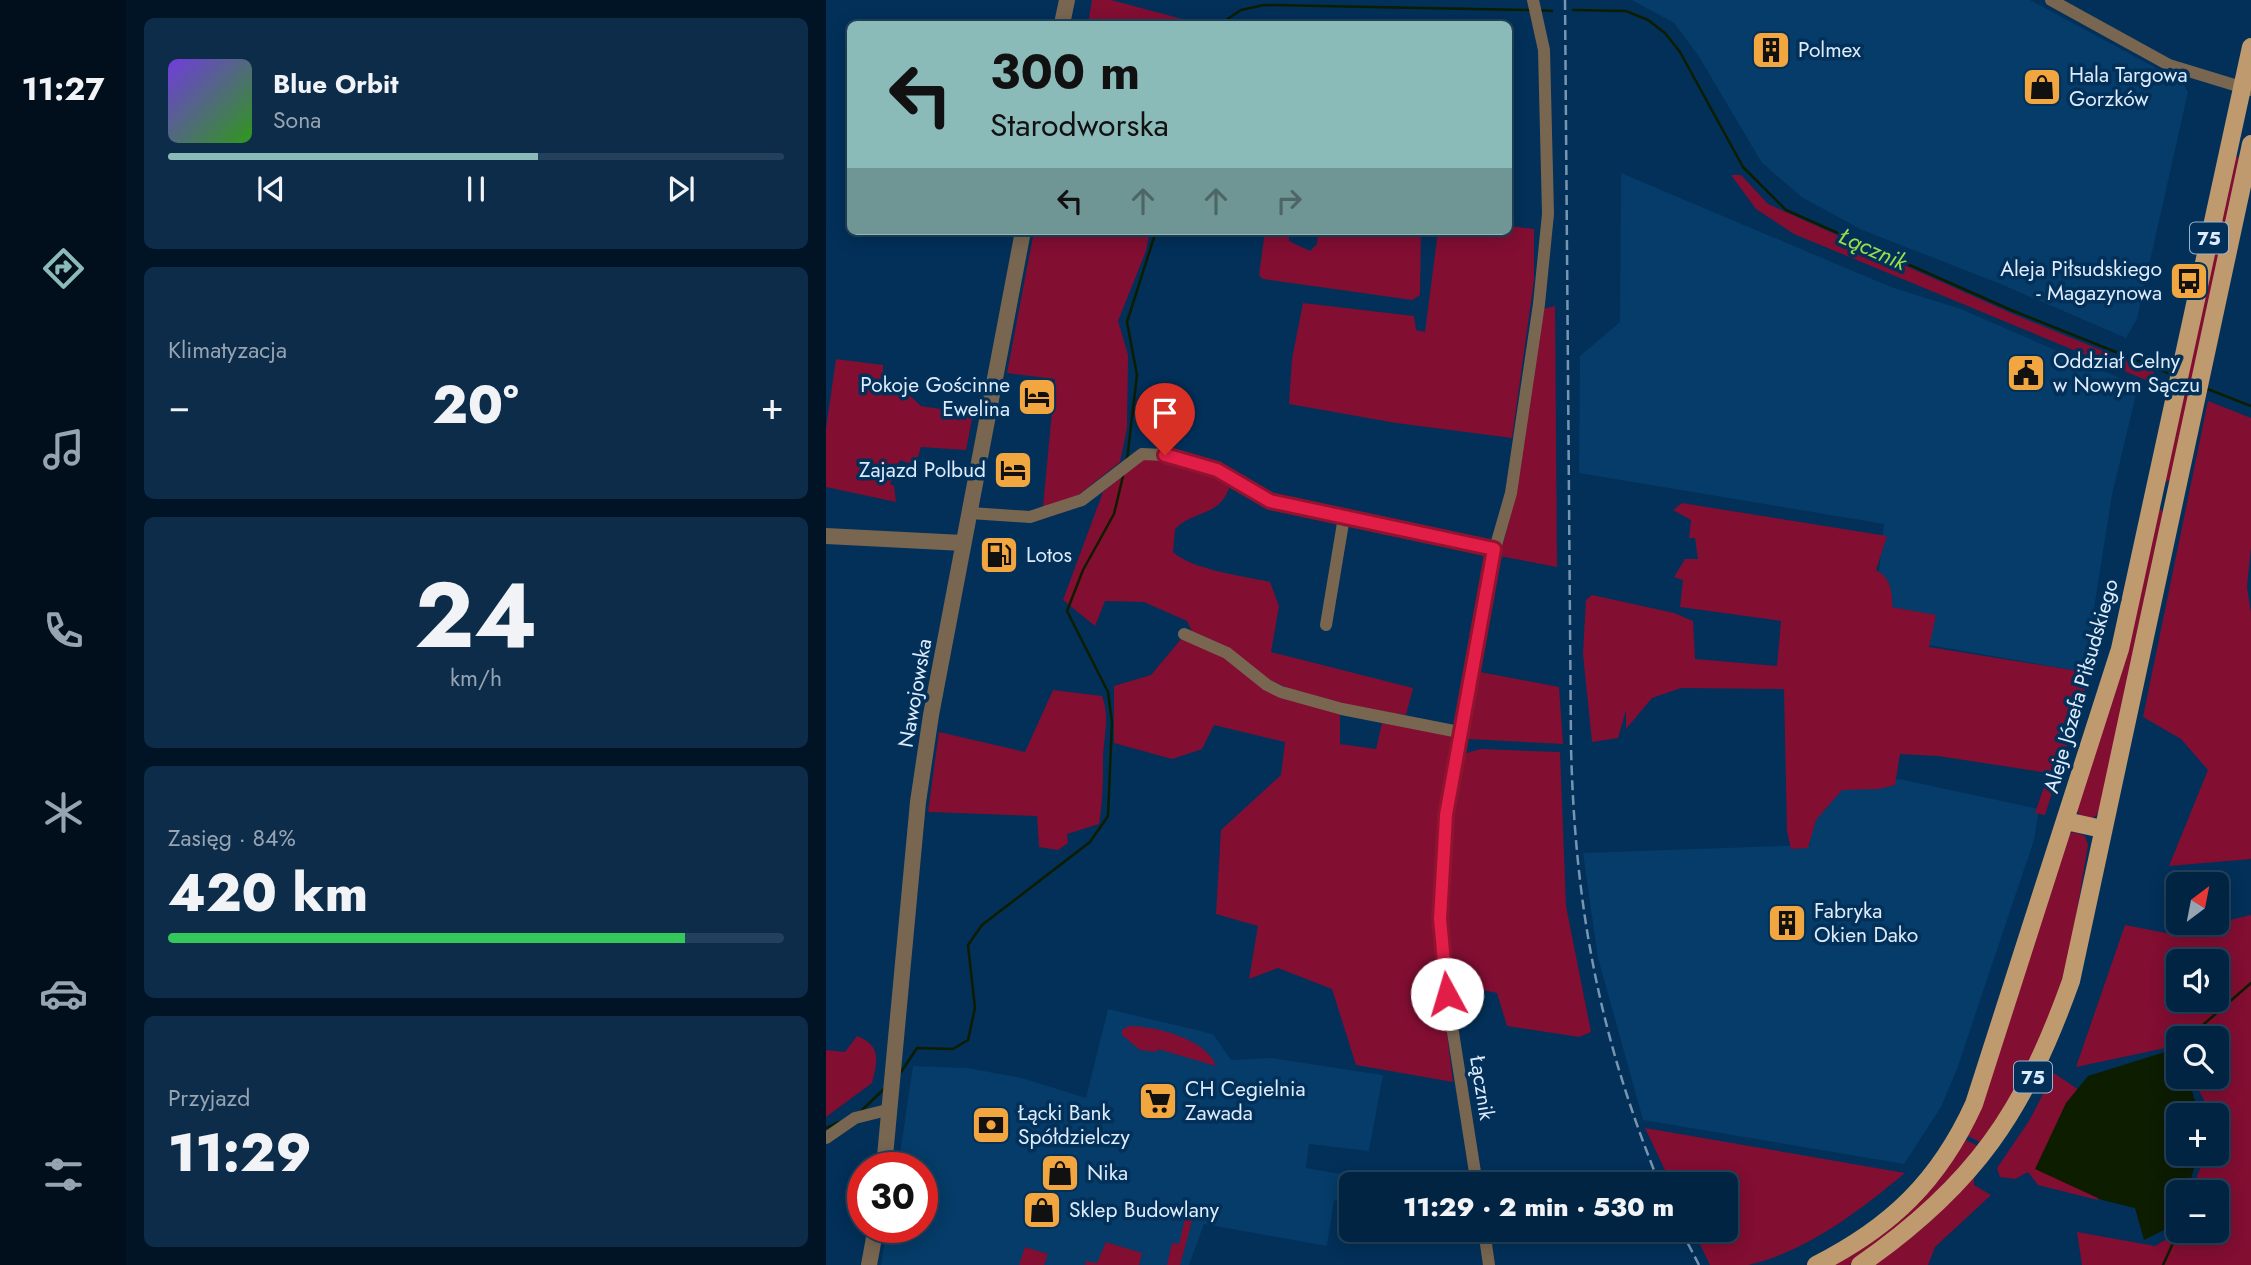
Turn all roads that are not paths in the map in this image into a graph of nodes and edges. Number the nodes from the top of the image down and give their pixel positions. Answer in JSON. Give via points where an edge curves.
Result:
{"nodes":[{"id":1,"x":1067,"y":0,"type":"edge"},
{"id":2,"x":2051,"y":0,"type":"edge"},
{"id":3,"x":1534,"y":6,"type":"edge"},
{"id":4,"x":1063,"y":21,"type":"edge"},
{"id":5,"x":2251,"y":47,"type":"edge"},
{"id":6,"x":2246,"y":89,"type":"edge"},
{"id":7,"x":2230,"y":144,"type":"junction"},
{"id":8,"x":2250,"y":147,"type":"edge"},
{"id":9,"x":1022,"y":235,"type":"edge"},
{"id":10,"x":970,"y":513,"type":"junction"},
{"id":11,"x":1344,"y":517,"type":"junction"},
{"id":12,"x":826,"y":536,"type":"edge"},
{"id":13,"x":963,"y":544,"type":"junction"},
{"id":14,"x":1494,"y":549,"type":"junction"},
{"id":15,"x":1326,"y":625,"type":"dead end"},
{"id":16,"x":1184,"y":634,"type":"dead end"},
{"id":17,"x":1459,"y":732,"type":"junction"},
{"id":18,"x":2066,"y":821,"type":"junction"},
{"id":19,"x":2102,"y":829,"type":"junction"},
{"id":20,"x":891,"y":1108,"type":"junction"},
{"id":21,"x":826,"y":1138,"type":"edge"},
{"id":22,"x":886,"y":1152,"type":"edge"},
{"id":23,"x":1475,"y":1172,"type":"edge"},
{"id":24,"x":1486,"y":1242,"type":"edge"},
{"id":25,"x":873,"y":1243,"type":"edge"},
{"id":26,"x":869,"y":1265,"type":"edge"},
{"id":27,"x":1489,"y":1265,"type":"edge"},
{"id":28,"x":1816,"y":1265,"type":"edge"},
{"id":29,"x":1860,"y":1265,"type":"edge"}],
"edges":[{"from":1,"to":4,"type":"street"},
{"from":2,"to":6,"type":"street","via":[[2169,65]]},
{"from":3,"to":14,"type":"street","name":"Łącznik","via":[[1544,50],[1549,214],[1511,493]]},
{"from":5,"to":6,"type":"main road","name":"Aleje Józefa Piłsudskiego","number":"75"},
{"from":6,"to":7,"type":"main road","name":"Aleje Józefa Piłsudskiego","number":"75"},
{"from":7,"to":8,"type":"main road"},
{"from":7,"to":18,"type":"main road","name":"Aleje Józefa Piłsudskiego","number":"75","via":[[2120,649]]},
{"from":8,"to":19,"type":"main road","name":"Aleje Józefa Piłsudskiego","number":"75"},
{"from":9,"to":10,"type":"street","name":"Nawojowska"},
{"from":10,"to":11,"type":"street","via":[[1030,517],[1082,500],[1142,454],[1165,455],[1217,470],[1270,501]]},
{"from":10,"to":13,"type":"street","name":"Nawojowska"},
{"from":11,"to":14,"type":"street"},
{"from":11,"to":15,"type":"street"},
{"from":12,"to":13,"type":"street"},
{"from":13,"to":20,"type":"street","name":"Nawojowska","via":[[918,802]]},
{"from":14,"to":17,"type":"street","name":"Łącznik"},
{"from":16,"to":17,"type":"street","via":[[1227,653],[1281,692]]},
{"from":17,"to":23,"type":"street","name":"Łącznik","via":[[1446,815],[1440,919]]},
{"from":18,"to":19,"type":"main road"},
{"from":18,"to":28,"type":"main road","name":"Aleje Józefa Piłsudskiego","number":"75","via":[[1974,1104],[1954,1146],[1930,1181],[1902,1208]]},
{"from":19,"to":29,"type":"main road","name":"Aleje Józefa Piłsudskiego","number":"75","via":[[2071,981],[2031,1082],[1989,1148],[1950,1194]]},
{"from":20,"to":21,"type":"street","via":[[855,1118]]},
{"from":20,"to":22,"type":"street","name":"Nawojowska"},
{"from":24,"to":27,"type":"street"},
{"from":25,"to":26,"type":"street"}]}
